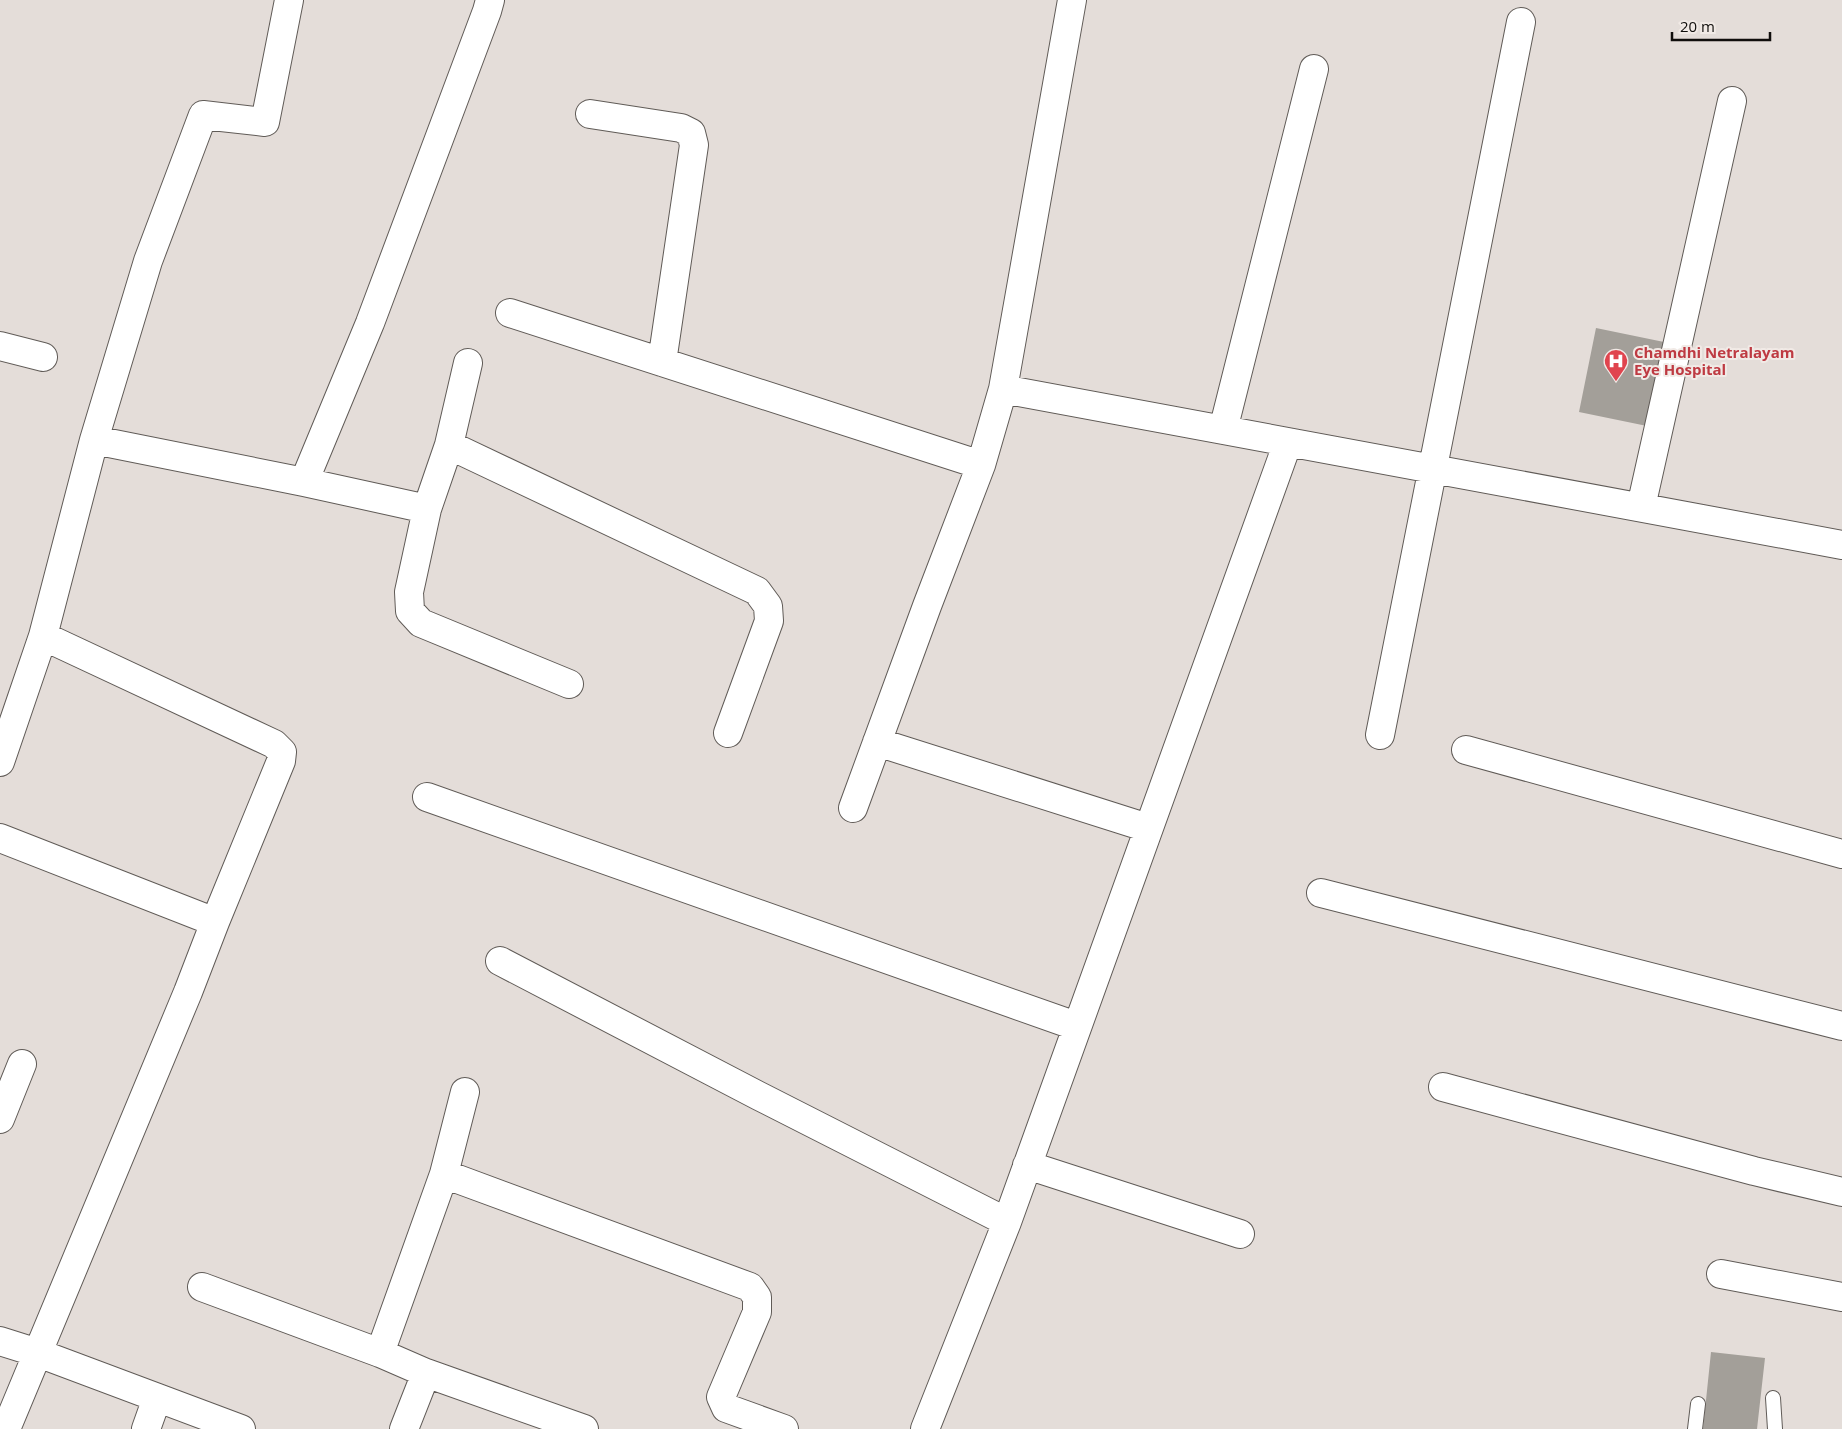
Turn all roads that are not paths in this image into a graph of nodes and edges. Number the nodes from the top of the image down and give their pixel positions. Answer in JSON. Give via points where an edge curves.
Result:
{"nodes":[{"id":1,"x":289,"y":0,"type":"edge"},
{"id":2,"x":490,"y":0,"type":"edge"},
{"id":3,"x":1072,"y":0,"type":"edge"},
{"id":4,"x":1521,"y":22,"type":"dead end"},
{"id":5,"x":1314,"y":69,"type":"dead end"},
{"id":6,"x":1732,"y":101,"type":"dead end"},
{"id":7,"x":590,"y":114,"type":"dead end"},
{"id":8,"x":510,"y":313,"type":"dead end"},
{"id":9,"x":0,"y":346,"type":"edge"},
{"id":10,"x":43,"y":357,"type":"dead end"},
{"id":11,"x":662,"y":362,"type":"junction"},
{"id":12,"x":468,"y":363,"type":"dead end"},
{"id":13,"x":1003,"y":389,"type":"junction"},
{"id":14,"x":1223,"y":430,"type":"junction"},
{"id":15,"x":94,"y":440,"type":"junction"},
{"id":16,"x":1288,"y":442,"type":"junction"},
{"id":17,"x":449,"y":445,"type":"junction"},
{"id":18,"x":981,"y":466,"type":"junction"},
{"id":19,"x":1432,"y":469,"type":"junction"},
{"id":20,"x":304,"y":482,"type":"junction"},
{"id":21,"x":1641,"y":507,"type":"junction"},
{"id":22,"x":428,"y":508,"type":"junction"},
{"id":23,"x":1842,"y":545,"type":"edge"},
{"id":24,"x":43,"y":636,"type":"junction"},
{"id":25,"x":569,"y":684,"type":"dead end"},
{"id":26,"x":728,"y":733,"type":"dead end"},
{"id":27,"x":1380,"y":735,"type":"dead end"},
{"id":28,"x":877,"y":742,"type":"junction"},
{"id":29,"x":1466,"y":750,"type":"dead end"},
{"id":30,"x":0,"y":762,"type":"edge"},
{"id":31,"x":427,"y":797,"type":"dead end"},
{"id":32,"x":853,"y":808,"type":"dead end"},
{"id":33,"x":1148,"y":828,"type":"junction"},
{"id":34,"x":0,"y":838,"type":"edge"},
{"id":35,"x":1842,"y":854,"type":"edge"},
{"id":36,"x":1321,"y":893,"type":"dead end"},
{"id":37,"x":215,"y":922,"type":"junction"},
{"id":38,"x":500,"y":961,"type":"dead end"},
{"id":39,"x":1076,"y":1026,"type":"junction"},
{"id":40,"x":1842,"y":1026,"type":"edge"},
{"id":41,"x":22,"y":1064,"type":"dead end"},
{"id":42,"x":1443,"y":1087,"type":"dead end"},
{"id":43,"x":465,"y":1092,"type":"dead end"},
{"id":44,"x":0,"y":1119,"type":"edge"},
{"id":45,"x":1027,"y":1165,"type":"junction"},
{"id":46,"x":444,"y":1174,"type":"junction"},
{"id":47,"x":1842,"y":1192,"type":"edge"},
{"id":48,"x":1007,"y":1222,"type":"junction"},
{"id":49,"x":1240,"y":1234,"type":"dead end"},
{"id":50,"x":1721,"y":1274,"type":"dead end"},
{"id":51,"x":202,"y":1287,"type":"dead end"},
{"id":52,"x":1842,"y":1297,"type":"edge"},
{"id":53,"x":0,"y":1341,"type":"edge"},
{"id":54,"x":38,"y":1353,"type":"junction"},
{"id":55,"x":380,"y":1353,"type":"junction"},
{"id":56,"x":426,"y":1373,"type":"junction"},
{"id":57,"x":157,"y":1398,"type":"junction"},
{"id":58,"x":1772,"y":1398,"type":"dead end"},
{"id":59,"x":1698,"y":1404,"type":"dead end"},
{"id":60,"x":6,"y":1429,"type":"edge"},
{"id":61,"x":146,"y":1429,"type":"edge"},
{"id":62,"x":241,"y":1429,"type":"edge"},
{"id":63,"x":404,"y":1429,"type":"edge"},
{"id":64,"x":584,"y":1429,"type":"edge"},
{"id":65,"x":784,"y":1429,"type":"edge"},
{"id":66,"x":925,"y":1429,"type":"edge"},
{"id":67,"x":1695,"y":1429,"type":"edge"},
{"id":68,"x":1775,"y":1429,"type":"edge"}],
"edges":[{"from":1,"to":15,"type":"street","via":[[265,122],[203,115],[148,261]]},
{"from":2,"to":20,"type":"street","via":[[370,323]]},
{"from":3,"to":13,"type":"street"},
{"from":4,"to":19,"type":"street"},
{"from":5,"to":14,"type":"street"},
{"from":6,"to":21,"type":"street"},
{"from":7,"to":11,"type":"street","via":[[681,128],[691,133],[694,145]]},
{"from":8,"to":11,"type":"street"},
{"from":9,"to":10,"type":"street"},
{"from":11,"to":18,"type":"street"},
{"from":12,"to":17,"type":"street"},
{"from":13,"to":14,"type":"street"},
{"from":13,"to":18,"type":"street"},
{"from":14,"to":16,"type":"street"},
{"from":15,"to":20,"type":"street"},
{"from":15,"to":24,"type":"street"},
{"from":16,"to":19,"type":"street"},
{"from":16,"to":33,"type":"street"},
{"from":17,"to":22,"type":"street"},
{"from":17,"to":26,"type":"street","via":[[757,591],[768,606],[770,621]]},
{"from":18,"to":28,"type":"street"},
{"from":19,"to":21,"type":"street"},
{"from":19,"to":27,"type":"street"},
{"from":20,"to":22,"type":"street"},
{"from":21,"to":23,"type":"street"},
{"from":22,"to":25,"type":"street","via":[[410,592],[410,611],[421,623]]},
{"from":24,"to":30,"type":"street"},
{"from":24,"to":37,"type":"street","via":[[274,744],[282,752]]},
{"from":28,"to":32,"type":"street"},
{"from":28,"to":33,"type":"street"},
{"from":29,"to":35,"type":"street"},
{"from":31,"to":39,"type":"street"},
{"from":33,"to":39,"type":"street"},
{"from":34,"to":37,"type":"street"},
{"from":36,"to":40,"type":"street"},
{"from":37,"to":54,"type":"street"},
{"from":38,"to":48,"type":"street"},
{"from":39,"to":45,"type":"street"},
{"from":41,"to":44,"type":"street"},
{"from":42,"to":47,"type":"street"},
{"from":43,"to":46,"type":"street"},
{"from":45,"to":48,"type":"street"},
{"from":45,"to":49,"type":"street"},
{"from":46,"to":55,"type":"street"},
{"from":46,"to":65,"type":"street","via":[[750,1287],[757,1297],[757,1312],[722,1397],[726,1408]]},
{"from":48,"to":66,"type":"street"},
{"from":50,"to":52,"type":"street"},
{"from":51,"to":55,"type":"street"},
{"from":53,"to":54,"type":"street"},
{"from":54,"to":57,"type":"street"},
{"from":54,"to":60,"type":"street"},
{"from":55,"to":56,"type":"street"},
{"from":56,"to":63,"type":"street"},
{"from":56,"to":64,"type":"street"},
{"from":57,"to":61,"type":"street"},
{"from":57,"to":62,"type":"street"},
{"from":58,"to":68,"type":"lane"},
{"from":59,"to":67,"type":"lane"}]}
